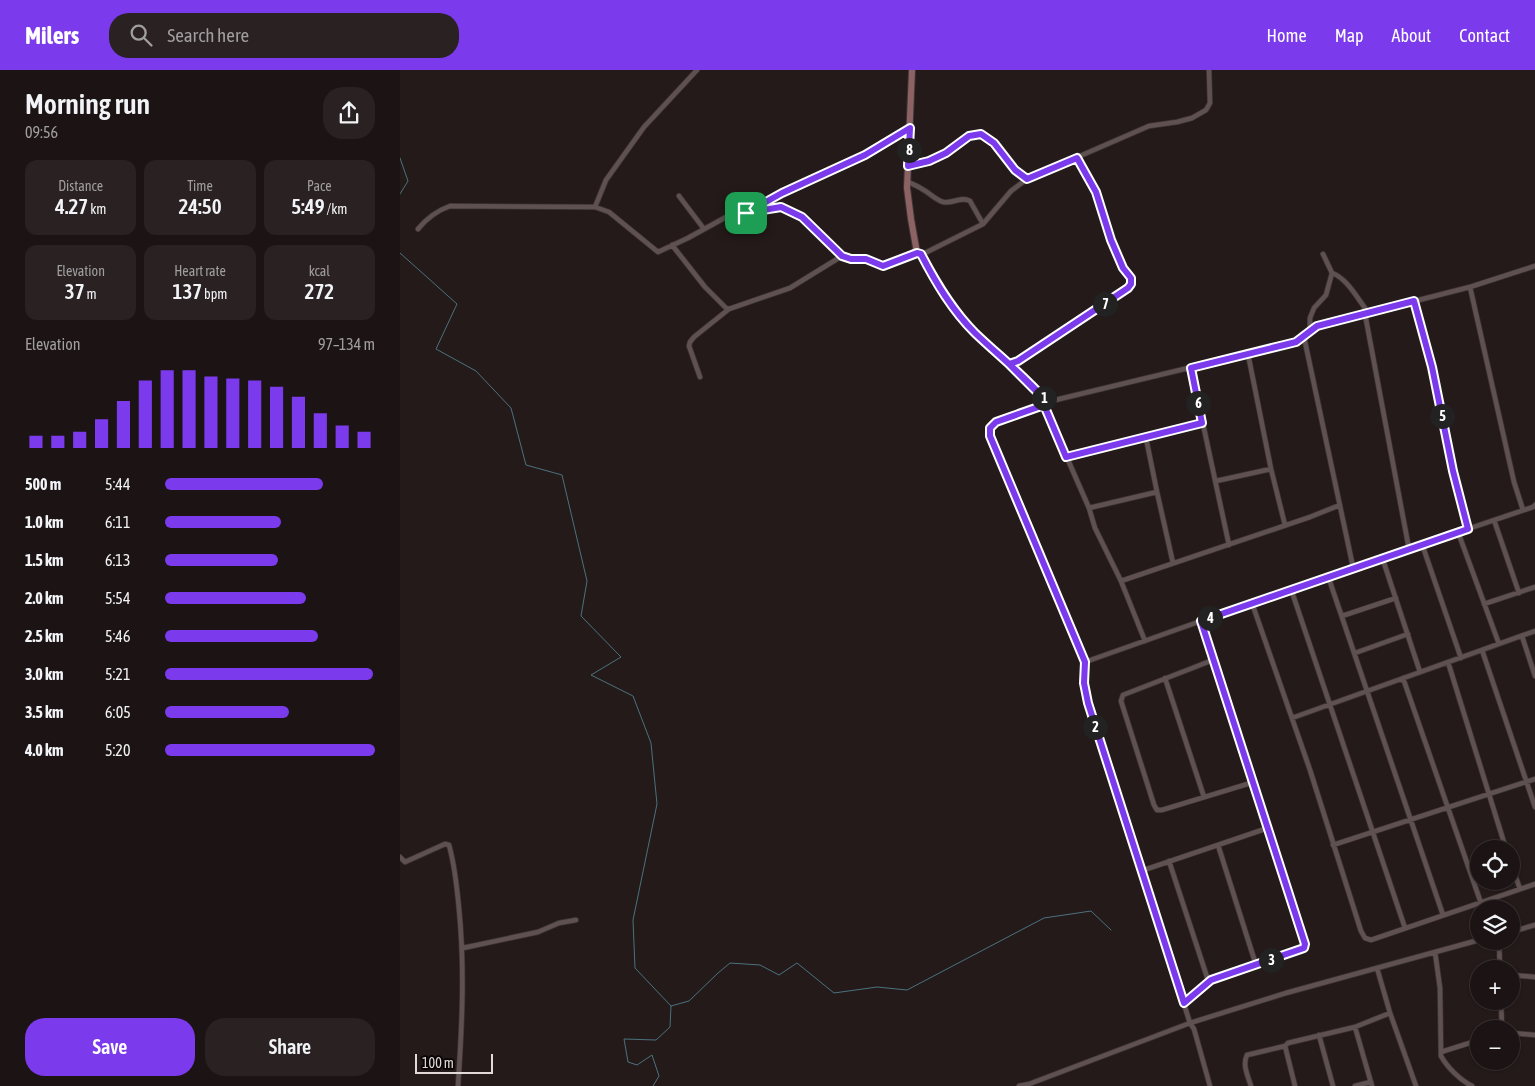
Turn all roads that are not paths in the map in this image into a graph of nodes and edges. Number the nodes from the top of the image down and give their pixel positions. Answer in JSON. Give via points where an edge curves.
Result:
{"nodes":[{"id":1,"x":697,"y":70,"type":"edge"},
{"id":2,"x":912,"y":70,"type":"edge"},
{"id":3,"x":1209,"y":70,"type":"edge"},
{"id":4,"x":910,"y":128,"type":"junction"},
{"id":5,"x":1077,"y":158,"type":"junction"},
{"id":6,"x":908,"y":166,"type":"junction"},
{"id":7,"x":1027,"y":179,"type":"junction"},
{"id":8,"x":908,"y":182,"type":"junction"},
{"id":9,"x":679,"y":196,"type":"dead end"},
{"id":10,"x":595,"y":208,"type":"junction"},
{"id":11,"x":746,"y":213,"type":"junction"},
{"id":12,"x":983,"y":224,"type":"junction"},
{"id":13,"x":418,"y":229,"type":"dead end"},
{"id":14,"x":704,"y":229,"type":"junction"},
{"id":15,"x":672,"y":245,"type":"junction"},
{"id":16,"x":919,"y":254,"type":"junction"},
{"id":17,"x":1323,"y":254,"type":"dead end"},
{"id":18,"x":842,"y":256,"type":"junction"},
{"id":19,"x":1535,"y":266,"type":"edge"},
{"id":20,"x":1332,"y":273,"type":"junction"},
{"id":21,"x":1470,"y":287,"type":"junction"},
{"id":22,"x":1414,"y":301,"type":"junction"},
{"id":23,"x":729,"y":309,"type":"junction"},
{"id":24,"x":1364,"y":314,"type":"junction"},
{"id":25,"x":1310,"y":330,"type":"junction"},
{"id":26,"x":1304,"y":337,"type":"junction"},
{"id":27,"x":1248,"y":354,"type":"junction"},
{"id":28,"x":1009,"y":364,"type":"junction"},
{"id":29,"x":1191,"y":368,"type":"junction"},
{"id":30,"x":700,"y":377,"type":"dead end"},
{"id":31,"x":1045,"y":403,"type":"junction"},
{"id":32,"x":1202,"y":423,"type":"junction"},
{"id":33,"x":1146,"y":438,"type":"junction"},
{"id":34,"x":1066,"y":457,"type":"junction"},
{"id":35,"x":1271,"y":468,"type":"junction"},
{"id":36,"x":1216,"y":481,"type":"junction"},
{"id":37,"x":1157,"y":492,"type":"junction"},
{"id":38,"x":1340,"y":505,"type":"junction"},
{"id":39,"x":1089,"y":508,"type":"junction"},
{"id":40,"x":1534,"y":508,"type":"edge"},
{"id":41,"x":1523,"y":510,"type":"junction"},
{"id":42,"x":1494,"y":520,"type":"junction"},
{"id":43,"x":1285,"y":524,"type":"junction"},
{"id":44,"x":1468,"y":529,"type":"junction"},
{"id":45,"x":1458,"y":532,"type":"junction"},
{"id":46,"x":1422,"y":544,"type":"junction"},
{"id":47,"x":1229,"y":545,"type":"junction"},
{"id":48,"x":1408,"y":548,"type":"junction"},
{"id":49,"x":1382,"y":557,"type":"junction"},
{"id":50,"x":1173,"y":563,"type":"junction"},
{"id":51,"x":1353,"y":567,"type":"junction"},
{"id":52,"x":1328,"y":576,"type":"junction"},
{"id":53,"x":1121,"y":582,"type":"junction"},
{"id":54,"x":1535,"y":588,"type":"edge"},
{"id":55,"x":1291,"y":589,"type":"junction"},
{"id":56,"x":1519,"y":593,"type":"junction"},
{"id":57,"x":1396,"y":598,"type":"junction"},
{"id":58,"x":1252,"y":603,"type":"junction"},
{"id":59,"x":1484,"y":604,"type":"junction"},
{"id":60,"x":1342,"y":616,"type":"junction"},
{"id":61,"x":1201,"y":621,"type":"junction"},
{"id":62,"x":1535,"y":631,"type":"edge"},
{"id":63,"x":1408,"y":634,"type":"junction"},
{"id":64,"x":1522,"y":636,"type":"junction"},
{"id":65,"x":1144,"y":641,"type":"junction"},
{"id":66,"x":1498,"y":644,"type":"junction"},
{"id":67,"x":1482,"y":650,"type":"junction"},
{"id":68,"x":1355,"y":653,"type":"junction"},
{"id":69,"x":1461,"y":658,"type":"junction"},
{"id":70,"x":1213,"y":660,"type":"junction"},
{"id":71,"x":1085,"y":662,"type":"junction"},
{"id":72,"x":1448,"y":662,"type":"junction"},
{"id":73,"x":1420,"y":672,"type":"junction"},
{"id":74,"x":1535,"y":676,"type":"edge"},
{"id":75,"x":1165,"y":678,"type":"junction"},
{"id":76,"x":1403,"y":678,"type":"junction"},
{"id":77,"x":1368,"y":691,"type":"junction"},
{"id":78,"x":1329,"y":705,"type":"junction"},
{"id":79,"x":1292,"y":718,"type":"junction"},
{"id":80,"x":1535,"y":779,"type":"edge"},
{"id":81,"x":1526,"y":781,"type":"junction"},
{"id":82,"x":1254,"y":782,"type":"junction"},
{"id":83,"x":1488,"y":794,"type":"junction"},
{"id":84,"x":1204,"y":797,"type":"junction"},
{"id":85,"x":1448,"y":807,"type":"junction"},
{"id":86,"x":1535,"y":807,"type":"edge"},
{"id":87,"x":1412,"y":819,"type":"junction"},
{"id":88,"x":1268,"y":828,"type":"junction"},
{"id":89,"x":1371,"y":832,"type":"junction"},
{"id":90,"x":1503,"y":840,"type":"edge"},
{"id":91,"x":1333,"y":844,"type":"junction"},
{"id":92,"x":1218,"y":845,"type":"junction"},
{"id":93,"x":400,"y":857,"type":"edge"},
{"id":94,"x":1169,"y":861,"type":"junction"},
{"id":95,"x":1142,"y":871,"type":"junction"},
{"id":96,"x":1535,"y":884,"type":"edge"},
{"id":97,"x":1520,"y":889,"type":"edge"},
{"id":98,"x":1517,"y":890,"type":"edge"},
{"id":99,"x":1479,"y":900,"type":"edge"},
{"id":100,"x":1486,"y":900,"type":"edge"},
{"id":101,"x":1470,"y":906,"type":"edge"},
{"id":102,"x":1443,"y":915,"type":"junction"},
{"id":103,"x":576,"y":920,"type":"dead end"},
{"id":104,"x":1535,"y":925,"type":"edge"},
{"id":105,"x":1405,"y":928,"type":"junction"},
{"id":106,"x":1520,"y":929,"type":"edge"},
{"id":107,"x":1470,"y":942,"type":"edge"},
{"id":108,"x":463,"y":948,"type":"junction"},
{"id":109,"x":1435,"y":952,"type":"junction"},
{"id":110,"x":1256,"y":965,"type":"junction"},
{"id":111,"x":1377,"y":968,"type":"junction"},
{"id":112,"x":1520,"y":976,"type":"edge"},
{"id":113,"x":1535,"y":977,"type":"edge"},
{"id":114,"x":1211,"y":980,"type":"junction"},
{"id":115,"x":1184,"y":1003,"type":"junction"},
{"id":116,"x":1390,"y":1013,"type":"junction"},
{"id":117,"x":1190,"y":1023,"type":"junction"},
{"id":118,"x":1355,"y":1027,"type":"junction"},
{"id":119,"x":1520,"y":1034,"type":"edge"},
{"id":120,"x":1319,"y":1035,"type":"junction"},
{"id":121,"x":1535,"y":1035,"type":"edge"},
{"id":122,"x":1470,"y":1043,"type":"edge"},
{"id":123,"x":1285,"y":1046,"type":"junction"},
{"id":124,"x":1441,"y":1052,"type":"junction"},
{"id":125,"x":1372,"y":1084,"type":"edge"},
{"id":126,"x":458,"y":1086,"type":"edge"},
{"id":127,"x":1019,"y":1086,"type":"edge"},
{"id":128,"x":1210,"y":1086,"type":"edge"},
{"id":129,"x":1251,"y":1086,"type":"edge"},
{"id":130,"x":1295,"y":1086,"type":"edge"},
{"id":131,"x":1333,"y":1086,"type":"edge"},
{"id":132,"x":1354,"y":1086,"type":"edge"},
{"id":133,"x":1416,"y":1086,"type":"edge"},
{"id":134,"x":1472,"y":1086,"type":"edge"}],
"edges":[{"from":1,"to":10,"type":"street","via":[[644,127],[606,180]]},
{"from":2,"to":4,"type":"street"},
{"from":3,"to":5,"type":"street","via":[[1210,103],[1206,110],[1192,118],[1149,126]]},
{"from":4,"to":6,"type":"street"},
{"from":4,"to":11,"type":"street","via":[[865,155]]},
{"from":5,"to":7,"type":"street"},
{"from":5,"to":28,"type":"street","via":[[1096,192],[1111,240],[1131,284]]},
{"from":6,"to":7,"type":"street","via":[[929,161],[969,136],[981,134],[994,143],[1015,170]]},
{"from":6,"to":8,"type":"street"},
{"from":7,"to":12,"type":"street","via":[[1011,191]]},
{"from":8,"to":12,"type":"street","via":[[944,202],[968,199]]},
{"from":8,"to":16,"type":"street","via":[[911,219]]},
{"from":9,"to":14,"type":"street"},
{"from":10,"to":13,"type":"street","via":[[450,206],[426,219]]},
{"from":10,"to":15,"type":"street","via":[[608,212],[658,252]]},
{"from":11,"to":14,"type":"street","via":[[728,216]]},
{"from":11,"to":18,"type":"street","via":[[781,207],[791,211],[812,225]]},
{"from":12,"to":16,"type":"street"},
{"from":14,"to":15,"type":"street"},
{"from":15,"to":23,"type":"street","via":[[705,287]]},
{"from":16,"to":18,"type":"street","via":[[883,266],[866,259]]},
{"from":16,"to":28,"type":"street","via":[[956,312]]},
{"from":17,"to":20,"type":"street"},
{"from":18,"to":23,"type":"street","via":[[790,288]]},
{"from":19,"to":21,"type":"street"},
{"from":20,"to":24,"type":"street","via":[[1365,308]]},
{"from":20,"to":25,"type":"street","via":[[1326,295],[1310,318]]},
{"from":21,"to":22,"type":"street"},
{"from":21,"to":41,"type":"street"},
{"from":22,"to":24,"type":"street"},
{"from":22,"to":44,"type":"street"},
{"from":23,"to":30,"type":"street","via":[[690,342]]},
{"from":24,"to":25,"type":"street"},
{"from":24,"to":48,"type":"street"},
{"from":25,"to":26,"type":"street"},
{"from":26,"to":27,"type":"street"},
{"from":26,"to":38,"type":"street"},
{"from":27,"to":29,"type":"street"},
{"from":27,"to":35,"type":"street"},
{"from":28,"to":31,"type":"street"},
{"from":29,"to":31,"type":"street"},
{"from":29,"to":32,"type":"street"},
{"from":31,"to":34,"type":"street"},
{"from":31,"to":71,"type":"street","via":[[996,422],[990,428],[990,436]]},
{"from":32,"to":33,"type":"street"},
{"from":32,"to":36,"type":"street"},
{"from":33,"to":34,"type":"street"},
{"from":33,"to":37,"type":"street"},
{"from":34,"to":39,"type":"street"},
{"from":35,"to":36,"type":"street"},
{"from":35,"to":43,"type":"street"},
{"from":36,"to":47,"type":"street"},
{"from":37,"to":39,"type":"street"},
{"from":37,"to":50,"type":"street"},
{"from":38,"to":43,"type":"street"},
{"from":38,"to":51,"type":"street"},
{"from":39,"to":53,"type":"street"},
{"from":40,"to":41,"type":"street"},
{"from":41,"to":42,"type":"street"},
{"from":42,"to":44,"type":"street"},
{"from":42,"to":56,"type":"street"},
{"from":43,"to":47,"type":"street"},
{"from":44,"to":45,"type":"street"},
{"from":45,"to":46,"type":"street"},
{"from":45,"to":59,"type":"street"},
{"from":46,"to":48,"type":"street"},
{"from":46,"to":69,"type":"street"},
{"from":47,"to":50,"type":"street"},
{"from":48,"to":49,"type":"street"},
{"from":49,"to":51,"type":"street"},
{"from":49,"to":57,"type":"street"},
{"from":50,"to":53,"type":"street"},
{"from":51,"to":52,"type":"street"},
{"from":52,"to":55,"type":"street"},
{"from":52,"to":60,"type":"street"},
{"from":53,"to":65,"type":"street"},
{"from":54,"to":56,"type":"street"},
{"from":55,"to":58,"type":"street"},
{"from":55,"to":78,"type":"street"},
{"from":56,"to":59,"type":"street"},
{"from":57,"to":60,"type":"street"},
{"from":57,"to":63,"type":"street"},
{"from":58,"to":61,"type":"street"},
{"from":58,"to":79,"type":"street"},
{"from":59,"to":66,"type":"street"},
{"from":60,"to":68,"type":"street"},
{"from":61,"to":65,"type":"street"},
{"from":61,"to":70,"type":"street"},
{"from":62,"to":64,"type":"street"},
{"from":63,"to":68,"type":"street"},
{"from":63,"to":73,"type":"street"},
{"from":64,"to":66,"type":"street"},
{"from":64,"to":74,"type":"street"},
{"from":65,"to":71,"type":"street"},
{"from":66,"to":67,"type":"street"},
{"from":67,"to":69,"type":"street"},
{"from":67,"to":81,"type":"street"},
{"from":68,"to":77,"type":"street"},
{"from":69,"to":72,"type":"street"},
{"from":70,"to":75,"type":"street"},
{"from":70,"to":82,"type":"street"},
{"from":71,"to":95,"type":"street","via":[[1084,683],[1088,703]]},
{"from":72,"to":73,"type":"street"},
{"from":72,"to":83,"type":"street"},
{"from":73,"to":76,"type":"street"},
{"from":75,"to":84,"type":"street"},
{"from":75,"to":84,"type":"street","via":[[1127,692],[1121,701],[1154,805],[1157,810],[1162,810]]},
{"from":76,"to":77,"type":"street"},
{"from":76,"to":85,"type":"street"},
{"from":77,"to":78,"type":"street"},
{"from":77,"to":87,"type":"street"},
{"from":78,"to":79,"type":"street"},
{"from":78,"to":89,"type":"street"},
{"from":79,"to":91,"type":"street"},
{"from":80,"to":81,"type":"street"},
{"from":81,"to":83,"type":"street"},
{"from":81,"to":86,"type":"street"},
{"from":82,"to":84,"type":"street"},
{"from":82,"to":88,"type":"street"},
{"from":83,"to":85,"type":"street"},
{"from":83,"to":90,"type":"street"},
{"from":85,"to":87,"type":"street"},
{"from":85,"to":99,"type":"street"},
{"from":87,"to":89,"type":"street"},
{"from":87,"to":102,"type":"street"},
{"from":88,"to":92,"type":"street"},
{"from":88,"to":110,"type":"street","via":[[1305,944],[1300,950]]},
{"from":89,"to":91,"type":"street"},
{"from":89,"to":105,"type":"street"},
{"from":91,"to":105,"type":"street","via":[[1365,938],[1371,940]]},
{"from":92,"to":94,"type":"street"},
{"from":92,"to":110,"type":"street"},
{"from":93,"to":108,"type":"street","via":[[405,862],[444,844],[449,845],[455,866]]},
{"from":94,"to":95,"type":"street"},
{"from":94,"to":114,"type":"street","via":[[1207,977]]},
{"from":95,"to":115,"type":"street"},
{"from":96,"to":97,"type":"street"},
{"from":98,"to":100,"type":"street"},
{"from":101,"to":102,"type":"street"},
{"from":102,"to":105,"type":"street"},
{"from":103,"to":108,"type":"street","via":[[538,932]]},
{"from":104,"to":106,"type":"street"},
{"from":107,"to":109,"type":"street"},
{"from":108,"to":126,"type":"street"},
{"from":109,"to":111,"type":"street"},
{"from":109,"to":124,"type":"street","via":[[1440,988]]},
{"from":110,"to":114,"type":"street"},
{"from":111,"to":116,"type":"street"},
{"from":111,"to":117,"type":"street","via":[[1286,992]]},
{"from":112,"to":113,"type":"street"},
{"from":114,"to":115,"type":"street"},
{"from":115,"to":117,"type":"street"},
{"from":116,"to":118,"type":"street"},
{"from":116,"to":133,"type":"street"},
{"from":117,"to":127,"type":"street"},
{"from":117,"to":128,"type":"street"},
{"from":118,"to":120,"type":"street"},
{"from":118,"to":125,"type":"street"},
{"from":119,"to":121,"type":"street"},
{"from":120,"to":123,"type":"street"},
{"from":120,"to":131,"type":"street"},
{"from":122,"to":124,"type":"street"},
{"from":123,"to":129,"type":"street","via":[[1245,1059]]},
{"from":123,"to":130,"type":"street"},
{"from":124,"to":134,"type":"street","via":[[1444,1061]]},
{"from":125,"to":132,"type":"street"}]}
